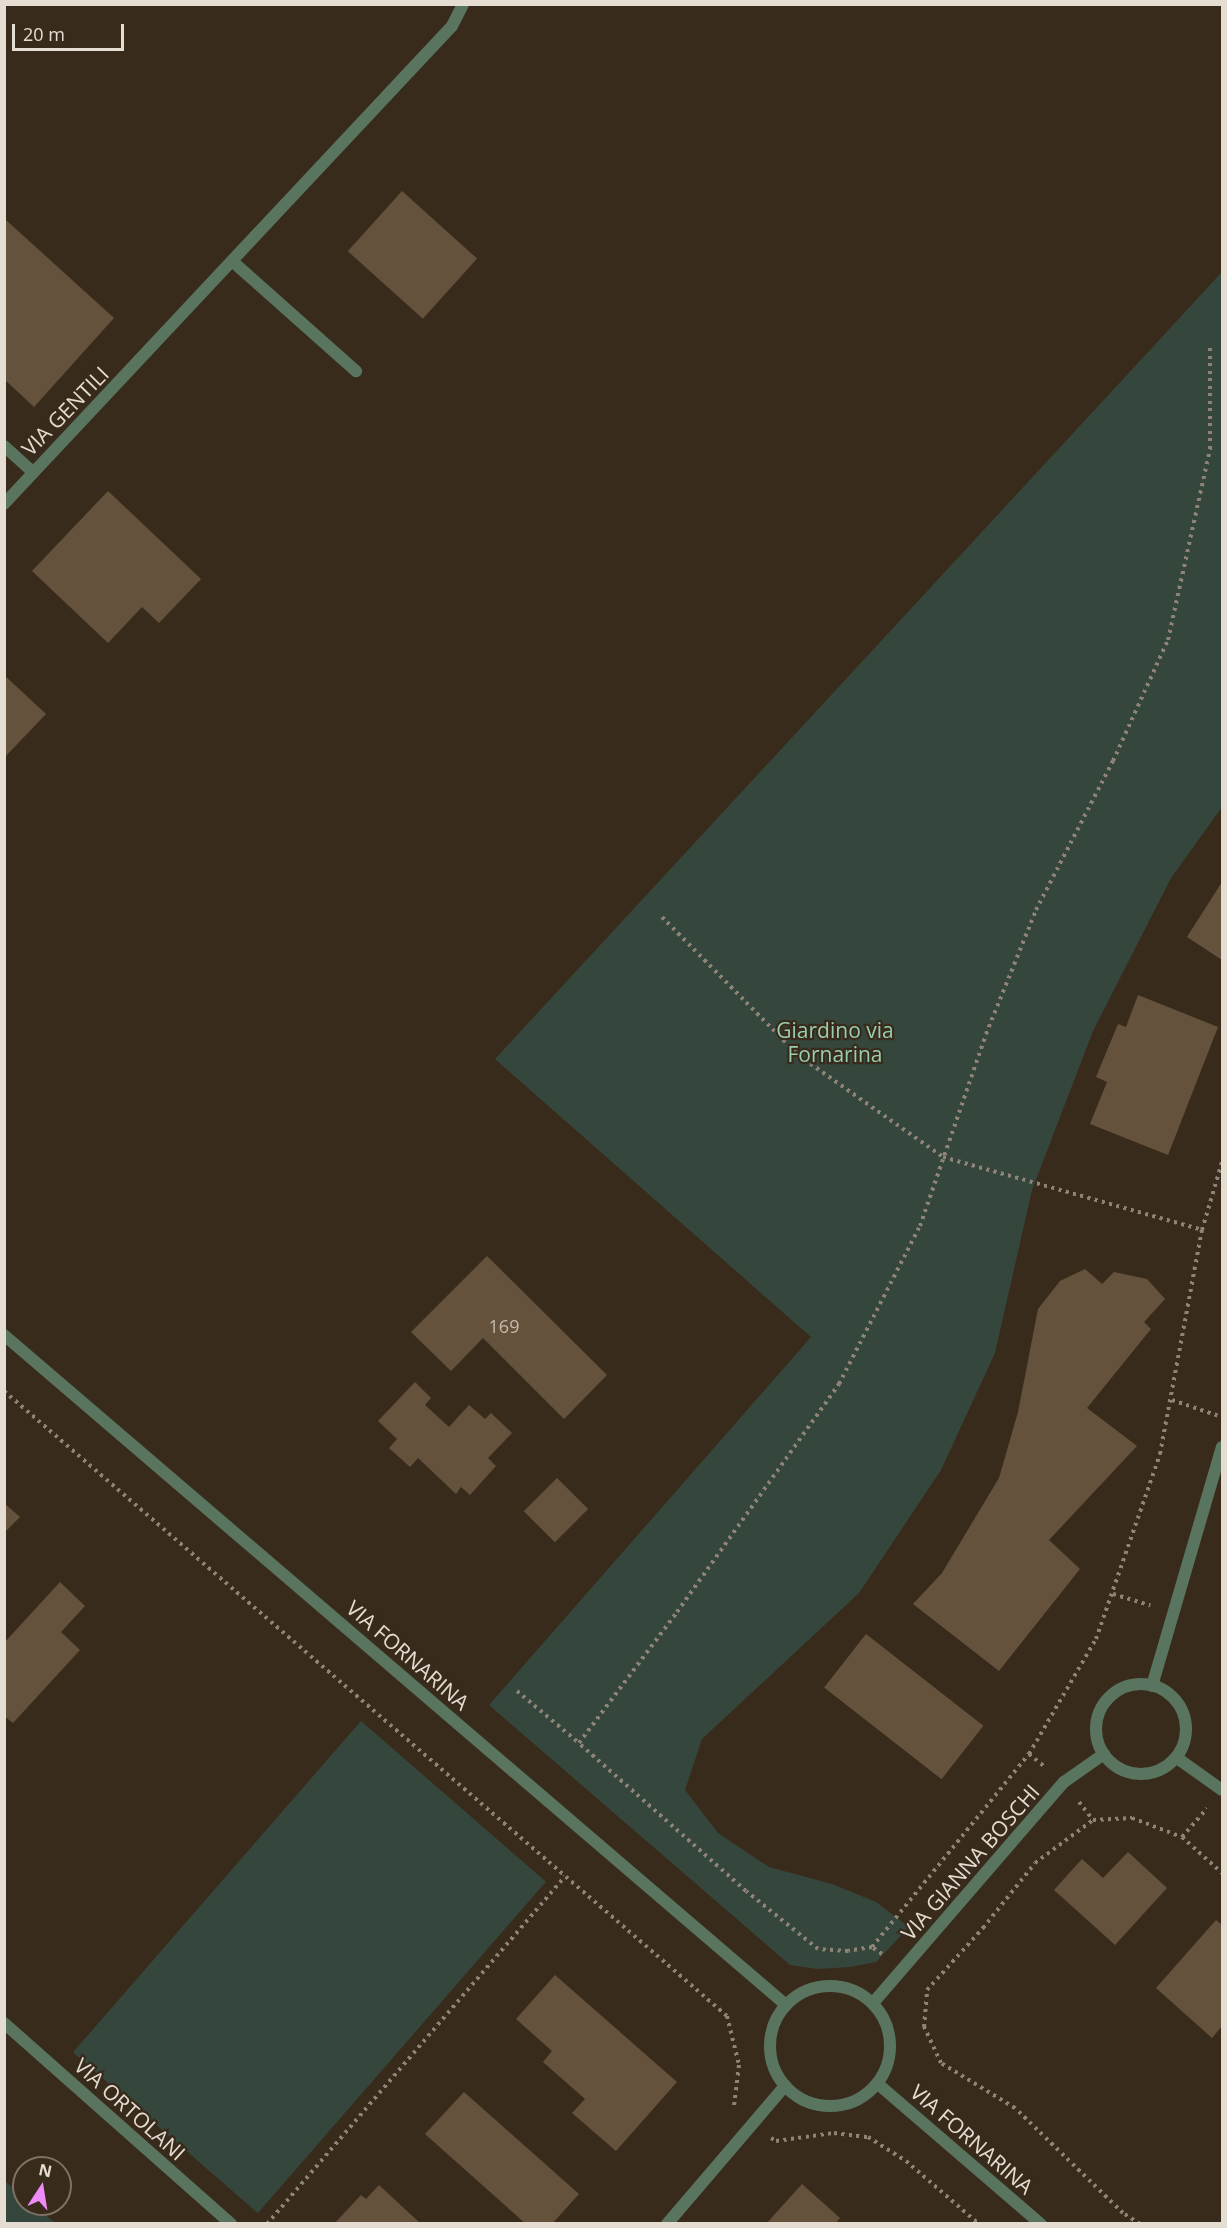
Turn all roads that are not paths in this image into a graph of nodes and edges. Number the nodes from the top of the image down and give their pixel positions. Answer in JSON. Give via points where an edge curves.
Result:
{"nodes":[{"id":1,"x":463,"y":4,"type":"edge"},
{"id":2,"x":232,"y":261,"type":"junction"},
{"id":3,"x":356,"y":371,"type":"dead end"},
{"id":4,"x":4,"y":446,"type":"edge"},
{"id":5,"x":33,"y":472,"type":"junction"},
{"id":6,"x":4,"y":504,"type":"edge"},
{"id":7,"x":4,"y":1335,"type":"edge"},
{"id":8,"x":1222,"y":1447,"type":"edge"},
{"id":9,"x":1152,"y":1686,"type":"junction"},
{"id":10,"x":1104,"y":1754,"type":"junction"},
{"id":11,"x":1177,"y":1758,"type":"junction"},
{"id":12,"x":1222,"y":1790,"type":"edge"},
{"id":13,"x":873,"y":2003,"type":"junction"},
{"id":14,"x":786,"y":2005,"type":"junction"},
{"id":15,"x":4,"y":2023,"type":"edge"},
{"id":16,"x":878,"y":2084,"type":"junction"},
{"id":17,"x":784,"y":2086,"type":"junction"},
{"id":18,"x":231,"y":2223,"type":"edge"},
{"id":19,"x":667,"y":2223,"type":"edge"},
{"id":20,"x":1041,"y":2223,"type":"edge"}],
"edges":[{"from":1,"to":2,"type":"street","name":"VIA GENTILI","via":[[452,26]]},
{"from":2,"to":3,"type":"street"},
{"from":2,"to":5,"type":"street","name":"VIA GENTILI"},
{"from":4,"to":5,"type":"street"},
{"from":5,"to":6,"type":"street","name":"VIA GENTILI"},
{"from":7,"to":14,"type":"street","name":"VIA FORNARINA"},
{"from":8,"to":9,"type":"street"},
{"from":9,"to":10,"type":"street","via":[[1137,1685],[1109,1697],[1097,1725]]},
{"from":9,"to":11,"type":"street","via":[[1166,1692],[1184,1715],[1184,1744]]},
{"from":10,"to":11,"type":"street","via":[[1126,1771],[1140,1774],[1154,1773]]},
{"from":10,"to":13,"type":"street","name":"VIA GIANNA BOSCHI","via":[[1064,1782]]},
{"from":11,"to":12,"type":"street"},
{"from":13,"to":14,"type":"street","via":[[857,1992],[819,1987],[801,1993]]},
{"from":13,"to":16,"type":"street","name":"VIA FORNARINA","via":[[890,2034],[887,2069]]},
{"from":14,"to":17,"type":"street","via":[[770,2037],[770,2055]]},
{"from":15,"to":18,"type":"street","name":"VIA ORTOLANI"},
{"from":16,"to":17,"type":"street","name":"VIA FORNARINA","via":[[849,2104],[832,2107],[798,2097]]},
{"from":16,"to":20,"type":"street","name":"VIA FORNARINA"},
{"from":17,"to":19,"type":"street"}]}
